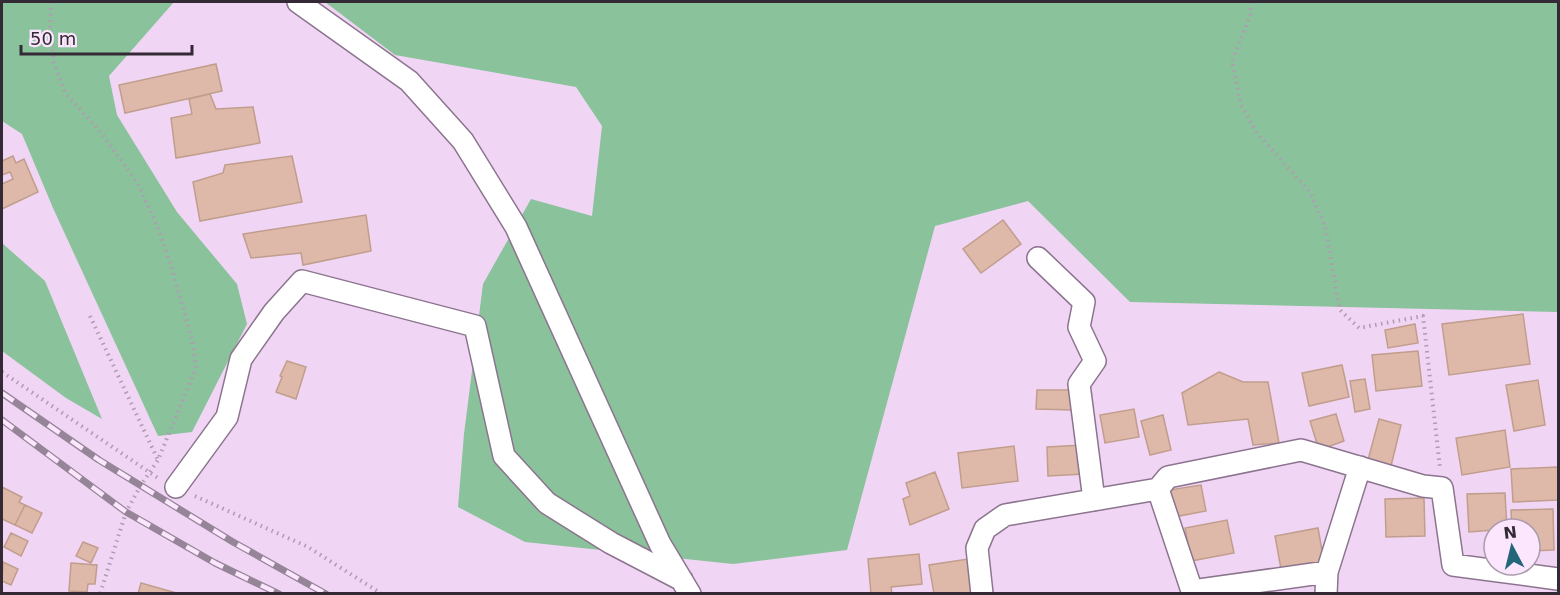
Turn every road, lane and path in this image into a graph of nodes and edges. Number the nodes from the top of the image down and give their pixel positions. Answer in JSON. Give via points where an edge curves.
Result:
{"nodes":[{"id":1,"x":51,"y":2,"type":"edge"},
{"id":2,"x":298,"y":2,"type":"edge"},
{"id":3,"x":1251,"y":2,"type":"edge"},
{"id":4,"x":1038,"y":258,"type":"dead end"},
{"id":5,"x":90,"y":316,"type":"dead end"},
{"id":6,"x":2,"y":372,"type":"edge"},
{"id":7,"x":158,"y":460,"type":"junction"},
{"id":8,"x":1360,"y":467,"type":"junction"},
{"id":9,"x":149,"y":473,"type":"junction"},
{"id":10,"x":176,"y":487,"type":"junction"},
{"id":11,"x":1442,"y":488,"type":"junction"},
{"id":12,"x":1158,"y":489,"type":"junction"},
{"id":13,"x":1094,"y":500,"type":"junction"},
{"id":14,"x":1327,"y":572,"type":"junction"},
{"id":15,"x":1558,"y":579,"type":"edge"},
{"id":16,"x":686,"y":587,"type":"edge"},
{"id":17,"x":99,"y":594,"type":"edge"},
{"id":18,"x":382,"y":594,"type":"edge"},
{"id":19,"x":982,"y":594,"type":"edge"},
{"id":20,"x":1326,"y":594,"type":"edge"}],
"edges":[{"from":1,"to":7,"type":"path","via":[[54,63],[66,94],[99,130],[138,184],[158,228],[192,339],[196,368]]},
{"from":2,"to":16,"type":"street","via":[[409,81],[463,141],[516,227],[660,544]]},
{"from":3,"to":11,"type":"path","via":[[1250,16],[1232,62],[1241,105],[1257,133],[1310,192],[1325,226],[1340,310],[1359,328],[1423,316]]},
{"from":4,"to":13,"type":"street","via":[[1084,302],[1079,327],[1095,361],[1079,384]]},
{"from":5,"to":7,"type":"path"},
{"from":6,"to":9,"type":"path"},
{"from":7,"to":9,"type":"path"},
{"from":8,"to":11,"type":"street"},
{"from":8,"to":12,"type":"street","via":[[1301,450],[1168,477]]},
{"from":8,"to":14,"type":"street"},
{"from":9,"to":10,"type":"path"},
{"from":9,"to":17,"type":"path","via":[[126,512]]},
{"from":10,"to":16,"type":"street","via":[[227,417],[242,359],[274,312],[302,281],[475,326],[504,456],[547,503]]},
{"from":10,"to":18,"type":"path","via":[[308,547]]},
{"from":11,"to":15,"type":"street","via":[[1453,565]]},
{"from":12,"to":13,"type":"street"},
{"from":12,"to":14,"type":"street","via":[[1192,591]]},
{"from":13,"to":19,"type":"street","via":[[1005,515],[985,529],[977,548]]},
{"from":14,"to":20,"type":"street"}]}
